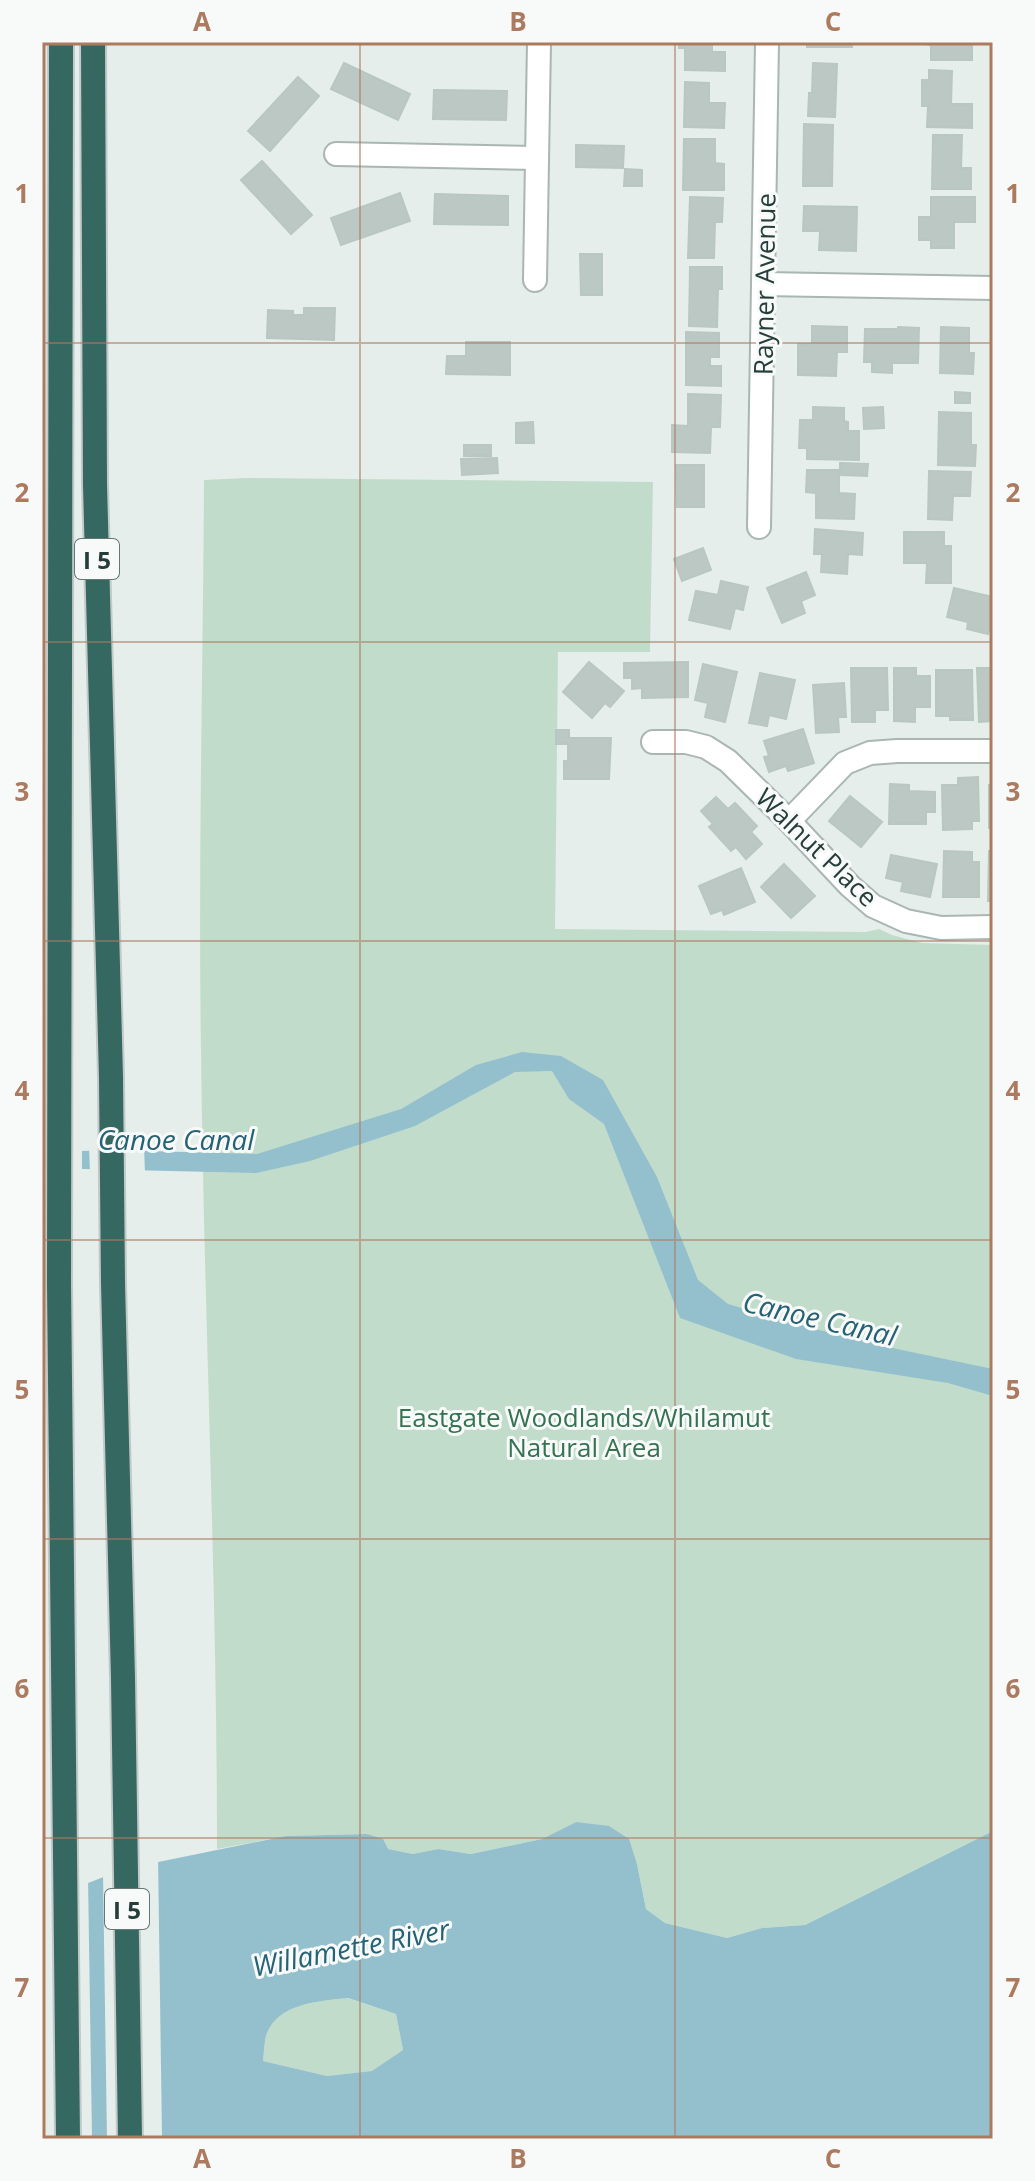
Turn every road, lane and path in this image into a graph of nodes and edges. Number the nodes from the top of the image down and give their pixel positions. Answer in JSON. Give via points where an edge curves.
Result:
{"nodes":[{"id":1,"x":61,"y":42,"type":"edge"},
{"id":2,"x":93,"y":42,"type":"edge"},
{"id":3,"x":539,"y":42,"type":"edge"},
{"id":4,"x":767,"y":42,"type":"edge"},
{"id":5,"x":336,"y":154,"type":"dead end"},
{"id":6,"x":537,"y":158,"type":"junction"},
{"id":7,"x":535,"y":280,"type":"dead end"},
{"id":8,"x":764,"y":284,"type":"junction"},
{"id":9,"x":993,"y":288,"type":"edge"},
{"id":10,"x":759,"y":527,"type":"dead end"},
{"id":11,"x":653,"y":742,"type":"dead end"},
{"id":12,"x":993,"y":751,"type":"edge"},
{"id":13,"x":789,"y":821,"type":"junction"},
{"id":14,"x":993,"y":927,"type":"edge"},
{"id":15,"x":68,"y":2139,"type":"edge"},
{"id":16,"x":130,"y":2139,"type":"edge"}],
"edges":[{"from":1,"to":15,"type":"highway","number":"I 5","via":[[59,1284]]},
{"from":2,"to":16,"type":"highway","number":"I 5","via":[[95,485]]},
{"from":3,"to":6,"type":"street"},
{"from":4,"to":8,"type":"street","name":"Rayner Avenue"},
{"from":5,"to":6,"type":"street"},
{"from":6,"to":7,"type":"street"},
{"from":8,"to":9,"type":"street"},
{"from":8,"to":10,"type":"street","name":"Rayner Avenue"},
{"from":11,"to":13,"type":"street","name":"Walnut Place","via":[[706,747],[728,761]]},
{"from":12,"to":13,"type":"street","via":[[870,753],[845,763]]},
{"from":13,"to":14,"type":"street","name":"Walnut Place","via":[[873,906],[906,921],[941,928]]}]}
